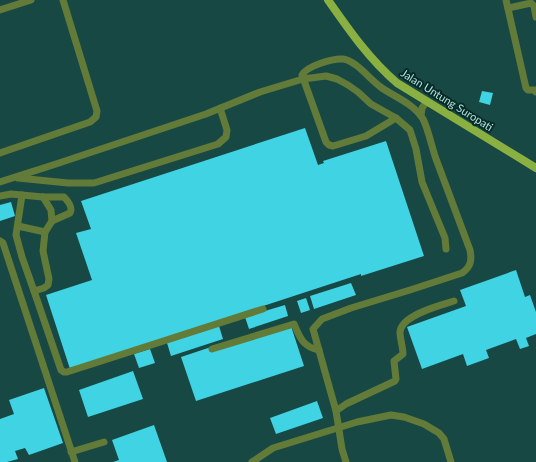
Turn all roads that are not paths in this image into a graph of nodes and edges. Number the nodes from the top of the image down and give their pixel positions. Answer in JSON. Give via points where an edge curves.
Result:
{"nodes":[{"id":1,"x":30,"y":0,"type":"edge"},
{"id":2,"x":63,"y":0,"type":"edge"},
{"id":3,"x":328,"y":0,"type":"edge"},
{"id":4,"x":506,"y":0,"type":"edge"},
{"id":5,"x":508,"y":8,"type":"junction"},
{"id":6,"x":0,"y":10,"type":"edge"},
{"id":7,"x":536,"y":17,"type":"edge"},
{"id":8,"x":303,"y":79,"type":"junction"},
{"id":9,"x":403,"y":87,"type":"junction"},
{"id":10,"x":536,"y":90,"type":"edge"},
{"id":11,"x":399,"y":98,"type":"junction"},
{"id":12,"x":426,"y":101,"type":"junction"},
{"id":13,"x":220,"y":108,"type":"junction"},
{"id":14,"x":421,"y":116,"type":"junction"},
{"id":15,"x":396,"y":118,"type":"junction"},
{"id":16,"x":0,"y":153,"type":"edge"},
{"id":17,"x":536,"y":168,"type":"edge"},
{"id":18,"x":14,"y":177,"type":"junction"},
{"id":19,"x":0,"y":182,"type":"edge"},
{"id":20,"x":22,"y":195,"type":"junction"},
{"id":21,"x":0,"y":196,"type":"edge"},
{"id":22,"x":43,"y":197,"type":"junction"},
{"id":23,"x":52,"y":221,"type":"junction"},
{"id":24,"x":18,"y":226,"type":"junction"},
{"id":25,"x":45,"y":232,"type":"junction"},
{"id":26,"x":0,"y":241,"type":"edge"},
{"id":27,"x":446,"y":249,"type":"dead end"},
{"id":28,"x":34,"y":291,"type":"junction"},
{"id":29,"x":454,"y":301,"type":"dead end"},
{"id":30,"x":263,"y":309,"type":"dead end"},
{"id":31,"x":212,"y":349,"type":"dead end"},
{"id":32,"x":319,"y":350,"type":"junction"},
{"id":33,"x":336,"y":411,"type":"junction"},
{"id":34,"x":339,"y":429,"type":"junction"},
{"id":35,"x":104,"y":442,"type":"dead end"},
{"id":36,"x":71,"y":452,"type":"junction"},
{"id":37,"x":75,"y":462,"type":"edge"},
{"id":38,"x":252,"y":462,"type":"edge"},
{"id":39,"x":346,"y":462,"type":"edge"},
{"id":40,"x":451,"y":462,"type":"edge"}],
"edges":[{"from":1,"to":6,"type":"street"},
{"from":2,"to":16,"type":"street","via":[[97,111],[96,117],[90,122]]},
{"from":3,"to":9,"type":"main road","name":"Jalan Untung Suropati","via":[[365,51],[380,68]]},
{"from":4,"to":5,"type":"street"},
{"from":5,"to":7,"type":"street","via":[[531,3]]},
{"from":5,"to":10,"type":"street","via":[[526,88]]},
{"from":8,"to":11,"type":"street","via":[[302,75],[307,69],[332,60],[343,60],[352,62],[381,88]]},
{"from":8,"to":13,"type":"street"},
{"from":8,"to":15,"type":"street","via":[[326,76],[337,79],[371,104]]},
{"from":8,"to":15,"type":"street","via":[[329,145],[366,136]]},
{"from":9,"to":11,"type":"street"},
{"from":9,"to":12,"type":"main road","name":"Jalan Untung Suropati"},
{"from":11,"to":14,"type":"street"},
{"from":12,"to":14,"type":"street"},
{"from":12,"to":17,"type":"main road","name":"Jalan Untung Suropati"},
{"from":13,"to":18,"type":"street"},
{"from":13,"to":18,"type":"street","via":[[227,130],[226,137],[218,144],[94,183]]},
{"from":14,"to":32,"type":"street","via":[[470,250],[470,264],[465,271],[456,275],[322,319],[314,329]]},
{"from":15,"to":27,"type":"street","via":[[410,130],[422,182],[445,238]]},
{"from":18,"to":19,"type":"street"},
{"from":20,"to":21,"type":"street"},
{"from":20,"to":22,"type":"street"},
{"from":20,"to":24,"type":"street"},
{"from":22,"to":23,"type":"street","via":[[51,210]]},
{"from":22,"to":23,"type":"street","via":[[64,197],[71,208],[70,213]]},
{"from":23,"to":25,"type":"street"},
{"from":24,"to":25,"type":"street"},
{"from":24,"to":28,"type":"street","via":[[18,244]]},
{"from":25,"to":28,"type":"street","via":[[43,251],[48,285]]},
{"from":26,"to":36,"type":"street","via":[[3,243]]},
{"from":28,"to":30,"type":"street","via":[[61,370],[64,372]]},
{"from":29,"to":33,"type":"street","via":[[423,311],[402,325],[400,332],[403,354],[394,361],[395,381]]},
{"from":31,"to":32,"type":"street","via":[[294,324],[301,340],[310,348]]},
{"from":32,"to":33,"type":"street"},
{"from":33,"to":34,"type":"street"},
{"from":34,"to":38,"type":"street","via":[[272,448]]},
{"from":34,"to":39,"type":"street"},
{"from":34,"to":40,"type":"street","via":[[379,417],[404,417],[439,433]]},
{"from":35,"to":36,"type":"street"},
{"from":36,"to":37,"type":"street"}]}
